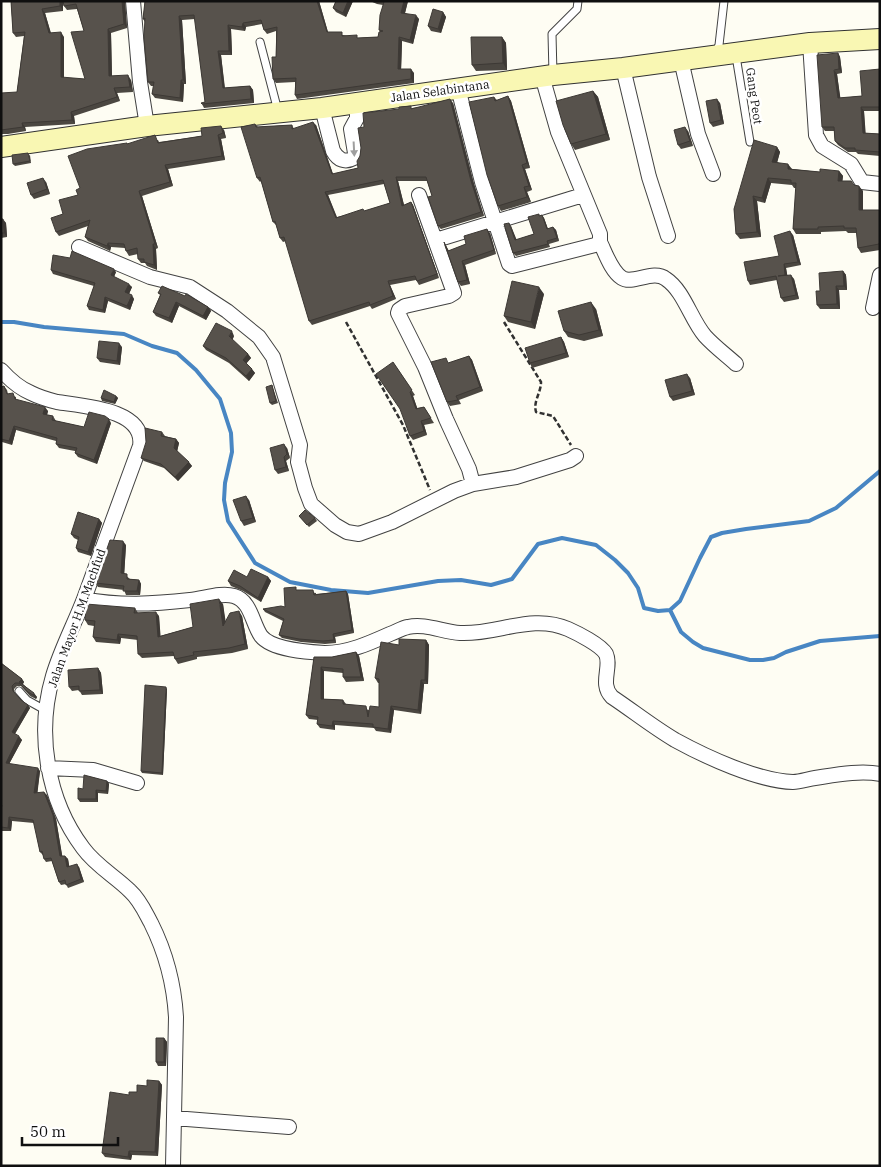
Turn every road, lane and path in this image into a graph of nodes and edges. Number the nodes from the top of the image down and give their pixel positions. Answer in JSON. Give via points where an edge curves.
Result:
{"nodes":[{"id":1,"x":132,"y":1,"type":"edge"},
{"id":2,"x":578,"y":1,"type":"edge"},
{"id":3,"x":724,"y":1,"type":"edge"},
{"id":4,"x":880,"y":38,"type":"edge"},
{"id":5,"x":260,"y":42,"type":"dead end"},
{"id":6,"x":810,"y":43,"type":"junction"},
{"id":7,"x":735,"y":53,"type":"junction"},
{"id":8,"x":714,"y":56,"type":"junction"},
{"id":9,"x":681,"y":60,"type":"junction"},
{"id":10,"x":623,"y":68,"type":"junction"},
{"id":11,"x":548,"y":76,"type":"junction"},
{"id":12,"x":458,"y":88,"type":"junction"},
{"id":13,"x":357,"y":102,"type":"junction"},
{"id":14,"x":322,"y":108,"type":"junction"},
{"id":15,"x":278,"y":112,"type":"junction"},
{"id":16,"x":147,"y":126,"type":"junction"},
{"id":17,"x":750,"y":142,"type":"dead end"},
{"id":18,"x":1,"y":147,"type":"edge"},
{"id":19,"x":713,"y":174,"type":"dead end"},
{"id":20,"x":880,"y":184,"type":"edge"},
{"id":21,"x":419,"y":195,"type":"dead end"},
{"id":22,"x":583,"y":195,"type":"junction"},
{"id":23,"x":494,"y":223,"type":"junction"},
{"id":24,"x":668,"y":236,"type":"dead end"},
{"id":25,"x":436,"y":240,"type":"junction"},
{"id":26,"x":600,"y":242,"type":"junction"},
{"id":27,"x":79,"y":247,"type":"dead end"},
{"id":28,"x":880,"y":275,"type":"edge"},
{"id":29,"x":873,"y":308,"type":"dead end"},
{"id":30,"x":346,"y":322,"type":"dead end"},
{"id":31,"x":504,"y":322,"type":"edge"},
{"id":32,"x":736,"y":364,"type":"dead end"},
{"id":33,"x":1,"y":370,"type":"edge"},
{"id":34,"x":576,"y":456,"type":"joint"},
{"id":35,"x":473,"y":484,"type":"junction"},
{"id":36,"x":435,"y":500,"type":"junction"},
{"id":37,"x":84,"y":599,"type":"junction"},
{"id":38,"x":19,"y":692,"type":"dead end"},
{"id":39,"x":45,"y":710,"type":"junction"},
{"id":40,"x":48,"y":768,"type":"junction"},
{"id":41,"x":880,"y":774,"type":"edge"},
{"id":42,"x":137,"y":783,"type":"dead end"},
{"id":43,"x":174,"y":1118,"type":"junction"},
{"id":44,"x":290,"y":1127,"type":"dead end"},
{"id":45,"x":173,"y":1166,"type":"edge"}],
"edges":[{"from":1,"to":16,"type":"street"},
{"from":2,"to":11,"type":"lane","via":[[577,9],[552,34]]},
{"from":3,"to":8,"type":"lane"},
{"from":4,"to":6,"type":"street","name":"Jalan Selabintana"},
{"from":5,"to":15,"type":"lane"},
{"from":6,"to":7,"type":"street","name":"Jalan Selabintana"},
{"from":6,"to":20,"type":"street","via":[[817,139],[822,146],[851,164],[862,182]]},
{"from":7,"to":8,"type":"street","name":"Jalan Selabintana"},
{"from":7,"to":17,"type":"lane","name":"Gang Peot"},
{"from":8,"to":9,"type":"street","name":"Jalan Selabintana"},
{"from":9,"to":10,"type":"street","name":"Jalan Selabintana"},
{"from":9,"to":19,"type":"street","via":[[698,134]]},
{"from":10,"to":11,"type":"street","name":"Jalan Selabintana"},
{"from":10,"to":24,"type":"street","via":[[649,177]]},
{"from":11,"to":12,"type":"street","name":"Jalan Selabintana"},
{"from":11,"to":22,"type":"street","via":[[558,132]]},
{"from":12,"to":13,"type":"street","name":"Jalan Selabintana"},
{"from":12,"to":23,"type":"street"},
{"from":13,"to":14,"type":"street","name":"Jalan Selabintana"},
{"from":13,"to":14,"type":"street","one_way":true,"via":[[357,118],[351,129],[356,153],[354,158],[346,160],[337,157],[334,151]]},
{"from":14,"to":15,"type":"street","name":"Jalan Selabintana"},
{"from":15,"to":16,"type":"street","name":"Jalan Selabintana"},
{"from":16,"to":18,"type":"street","name":"Jalan Selabintana"},
{"from":21,"to":25,"type":"street"},
{"from":22,"to":23,"type":"street"},
{"from":22,"to":26,"type":"street","via":[[600,234]]},
{"from":23,"to":25,"type":"street"},
{"from":23,"to":26,"type":"street","via":[[511,266]]},
{"from":25,"to":35,"type":"street","via":[[454,293],[406,306],[398,313],[425,367]]},
{"from":26,"to":32,"type":"street","via":[[614,270],[622,278],[658,275],[667,279],[704,336]]},
{"from":27,"to":36,"type":"street","via":[[150,277],[190,287],[227,310],[259,337],[273,357],[300,445],[298,462],[311,504],[334,525],[359,534],[392,522]]},
{"from":28,"to":29,"type":"street"},
{"from":30,"to":36,"type":"path","via":[[403,424]]},
{"from":31,"to":34,"type":"path","via":[[541,382],[536,412],[553,416]]},
{"from":33,"to":37,"type":"street","name":"Jalan Mayor H.M.Machfud","via":[[31,393],[55,401],[101,408],[122,416],[132,423],[141,439]]},
{"from":34,"to":35,"type":"street","via":[[516,477]]},
{"from":35,"to":36,"type":"street"},
{"from":37,"to":39,"type":"street","name":"Jalan Mayor H.M.Machfud","via":[[53,677]]},
{"from":37,"to":41,"type":"street","via":[[127,604],[234,596],[246,605],[261,636],[268,642],[277,647],[328,653],[356,647],[407,627],[462,633],[534,623],[557,625],[601,648],[607,657],[606,684],[612,697],[675,740],[748,772],[775,780],[794,782],[833,775]]},
{"from":38,"to":39,"type":"lane"},
{"from":39,"to":40,"type":"street","name":"Jalan Mayor H.M.Machfud"},
{"from":40,"to":42,"type":"street","via":[[92,770]]},
{"from":40,"to":43,"type":"street","name":"Jalan Mayor H.M.Machfud","via":[[72,830],[94,861],[138,900],[157,935],[169,967],[176,1017]]},
{"from":43,"to":44,"type":"street"},
{"from":43,"to":45,"type":"street","name":"Jalan Mayor H.M.Machfud"}]}
